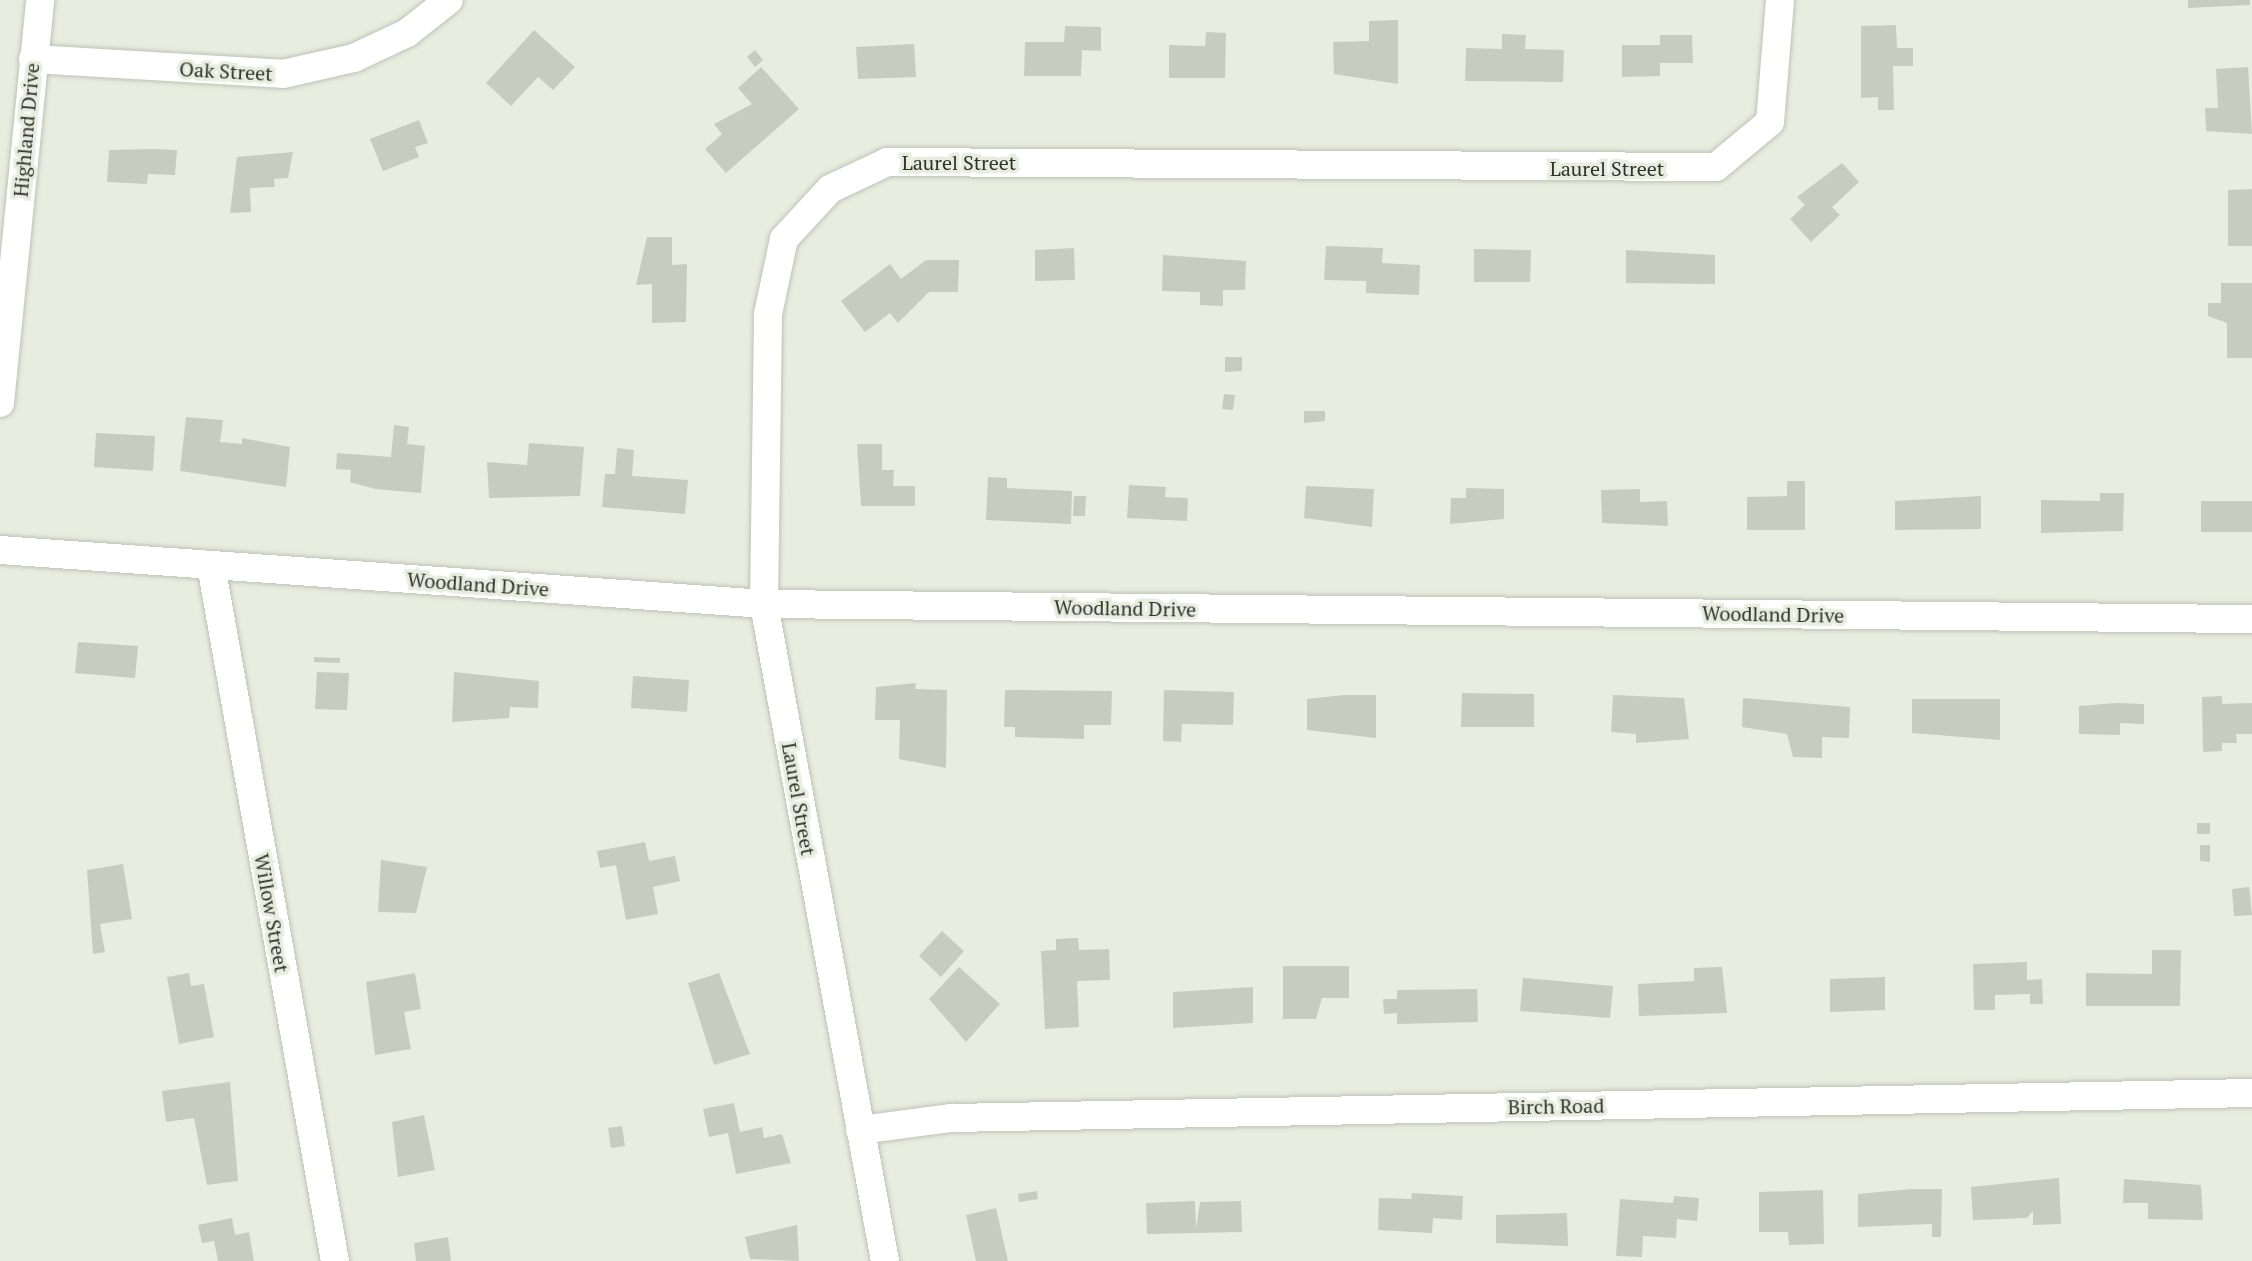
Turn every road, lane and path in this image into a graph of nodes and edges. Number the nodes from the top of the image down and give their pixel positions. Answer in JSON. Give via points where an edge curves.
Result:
{"nodes":[{"id":1,"x":40,"y":0,"type":"edge"},
{"id":2,"x":449,"y":0,"type":"edge"},
{"id":3,"x":1780,"y":0,"type":"edge"},
{"id":4,"x":33,"y":59,"type":"junction"},
{"id":5,"x":0,"y":403,"type":"edge"},
{"id":6,"x":0,"y":550,"type":"edge"},
{"id":7,"x":211,"y":565,"type":"junction"},
{"id":8,"x":764,"y":604,"type":"junction"},
{"id":9,"x":2252,"y":619,"type":"edge"},
{"id":10,"x":2252,"y":1093,"type":"edge"},
{"id":11,"x":860,"y":1130,"type":"junction"},
{"id":12,"x":335,"y":1261,"type":"edge"},
{"id":13,"x":885,"y":1261,"type":"edge"}],
"edges":[{"from":1,"to":4,"type":"street","name":"Highland Drive"},
{"from":2,"to":4,"type":"street","name":"Oak Street","via":[[407,33],[354,58],[283,74]]},
{"from":3,"to":8,"type":"street","name":"Laurel Street","via":[[1770,122],[1716,167],[887,162],[830,189],[784,239],[768,314]]},
{"from":4,"to":5,"type":"street","name":"Highland Drive"},
{"from":6,"to":7,"type":"street","name":"Woodland Drive"},
{"from":7,"to":8,"type":"street","name":"Woodland Drive"},
{"from":7,"to":12,"type":"street","name":"Willow Street"},
{"from":8,"to":9,"type":"street","name":"Woodland Drive"},
{"from":8,"to":11,"type":"street","name":"Laurel Street"},
{"from":10,"to":11,"type":"street","name":"Birch Road","via":[[951,1118]]},
{"from":11,"to":13,"type":"street","name":"Laurel Street"}]}
